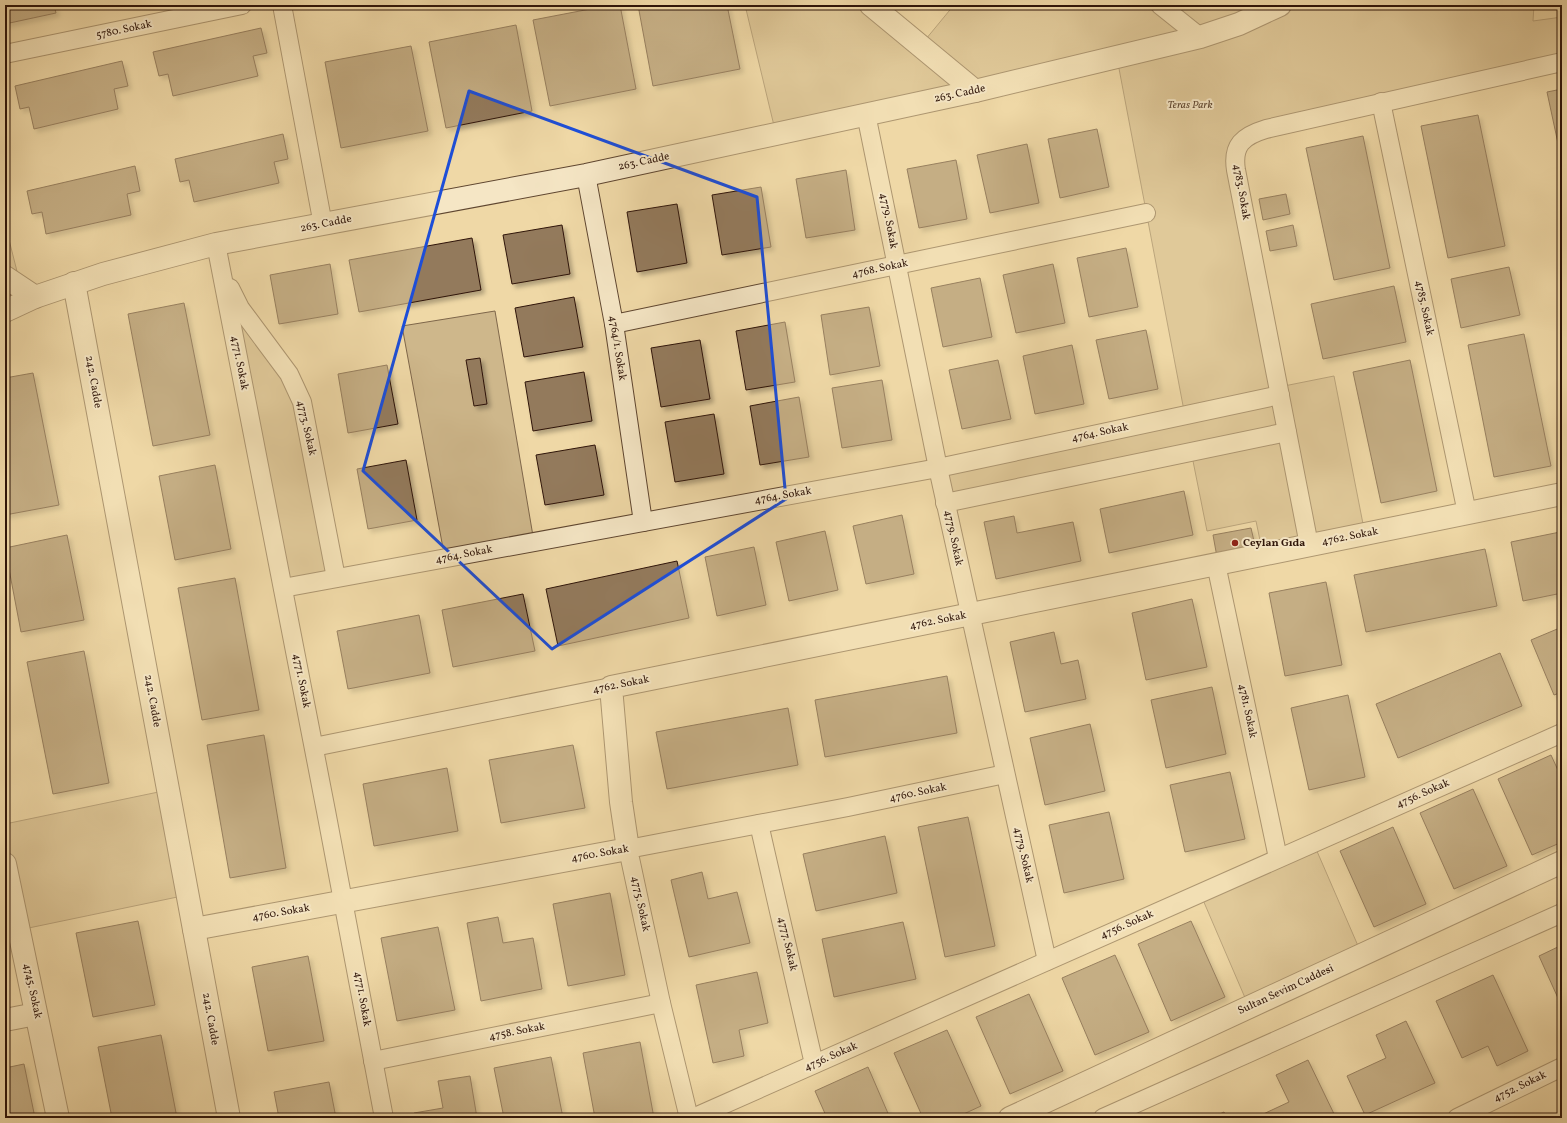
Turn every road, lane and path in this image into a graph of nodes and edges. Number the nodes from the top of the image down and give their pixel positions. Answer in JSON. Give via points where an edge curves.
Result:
{"nodes":[{"id":1,"x":242,"y":5,"type":"edge"},
{"id":2,"x":282,"y":5,"type":"edge"},
{"id":3,"x":871,"y":5,"type":"edge"},
{"id":4,"x":1160,"y":5,"type":"edge"},
{"id":5,"x":1280,"y":5,"type":"edge"},
{"id":6,"x":1200,"y":37,"type":"junction"},
{"id":7,"x":5,"y":54,"type":"edge"},
{"id":8,"x":1562,"y":62,"type":"edge"},
{"id":9,"x":975,"y":91,"type":"junction"},
{"id":10,"x":1381,"y":102,"type":"junction"},
{"id":11,"x":866,"y":114,"type":"junction"},
{"id":12,"x":586,"y":175,"type":"junction"},
{"id":13,"x":1146,"y":213,"type":"dead end"},
{"id":14,"x":324,"y":225,"type":"junction"},
{"id":15,"x":216,"y":244,"type":"junction"},
{"id":16,"x":897,"y":265,"type":"junction"},
{"id":17,"x":222,"y":273,"type":"junction"},
{"id":18,"x":5,"y":277,"type":"edge"},
{"id":19,"x":74,"y":283,"type":"junction"},
{"id":20,"x":35,"y":297,"type":"junction"},
{"id":21,"x":5,"y":311,"type":"edge"},
{"id":22,"x":614,"y":324,"type":"junction"},
{"id":23,"x":1280,"y":396,"type":"junction"},
{"id":24,"x":1287,"y":432,"type":"junction"},
{"id":25,"x":938,"y":468,"type":"junction"},
{"id":26,"x":1562,"y":494,"type":"edge"},
{"id":27,"x":945,"y":503,"type":"junction"},
{"id":28,"x":1467,"y":513,"type":"junction"},
{"id":29,"x":643,"y":522,"type":"junction"},
{"id":30,"x":1309,"y":545,"type":"junction"},
{"id":31,"x":1216,"y":564,"type":"junction"},
{"id":32,"x":336,"y":578,"type":"junction"},
{"id":33,"x":283,"y":588,"type":"junction"},
{"id":34,"x":969,"y":614,"type":"junction"},
{"id":35,"x":611,"y":687,"type":"junction"},
{"id":36,"x":1562,"y":733,"type":"edge"},
{"id":37,"x":314,"y":747,"type":"junction"},
{"id":38,"x":1005,"y":774,"type":"junction"},
{"id":39,"x":759,"y":824,"type":"junction"},
{"id":40,"x":628,"y":849,"type":"junction"},
{"id":41,"x":1278,"y":858,"type":"junction"},
{"id":42,"x":1562,"y":862,"type":"edge"},
{"id":43,"x":5,"y":864,"type":"edge"},
{"id":44,"x":344,"y":901,"type":"junction"},
{"id":45,"x":1562,"y":913,"type":"edge"},
{"id":46,"x":194,"y":929,"type":"junction"},
{"id":47,"x":1047,"y":961,"type":"junction"},
{"id":48,"x":661,"y":1004,"type":"junction"},
{"id":49,"x":36,"y":1014,"type":"junction"},
{"id":50,"x":5,"y":1020,"type":"edge"},
{"id":51,"x":373,"y":1061,"type":"junction"},
{"id":52,"x":814,"y":1064,"type":"junction"},
{"id":53,"x":1562,"y":1066,"type":"edge"},
{"id":54,"x":58,"y":1118,"type":"edge"},
{"id":55,"x":229,"y":1118,"type":"edge"},
{"id":56,"x":384,"y":1118,"type":"edge"},
{"id":57,"x":689,"y":1118,"type":"edge"},
{"id":58,"x":693,"y":1118,"type":"edge"},
{"id":59,"x":1010,"y":1118,"type":"edge"},
{"id":60,"x":1103,"y":1118,"type":"edge"},
{"id":61,"x":1457,"y":1118,"type":"edge"}],
"edges":[{"from":1,"to":7,"type":"lane","name":"5780. Sokak"},
{"from":2,"to":14,"type":"lane"},
{"from":3,"to":9,"type":"street"},
{"from":4,"to":6,"type":"lane"},
{"from":5,"to":6,"type":"street","name":"263. Cadde","via":[[1239,24]]},
{"from":6,"to":9,"type":"street","name":"263. Cadde"},
{"from":8,"to":10,"type":"lane","name":"4783. Sokak"},
{"from":9,"to":11,"type":"street","name":"263. Cadde"},
{"from":10,"to":23,"type":"lane","name":"4783. Sokak","via":[[1258,131],[1242,140],[1236,152],[1237,176]]},
{"from":10,"to":28,"type":"lane","name":"4785. Sokak"},
{"from":11,"to":12,"type":"street","name":"263. Cadde"},
{"from":11,"to":16,"type":"lane","name":"4779. Sokak"},
{"from":12,"to":14,"type":"street","name":"263. Cadde"},
{"from":12,"to":22,"type":"lane","name":"4764/1. Sokak"},
{"from":13,"to":16,"type":"lane","name":"4768. Sokak"},
{"from":14,"to":15,"type":"street","name":"263. Cadde"},
{"from":15,"to":17,"type":"lane","name":"4771. Sokak"},
{"from":15,"to":19,"type":"street","name":"263. Cadde"},
{"from":16,"to":22,"type":"lane","name":"4768. Sokak"},
{"from":16,"to":25,"type":"lane","name":"4779. Sokak"},
{"from":17,"to":32,"type":"lane","name":"4773. Sokak","via":[[240,308],[289,374],[302,402]]},
{"from":17,"to":33,"type":"lane","name":"4771. Sokak"},
{"from":18,"to":20,"type":"street"},
{"from":19,"to":20,"type":"street","name":"263. Cadde"},
{"from":19,"to":46,"type":"street","name":"242. Cadde"},
{"from":20,"to":21,"type":"street","name":"263. Cadde"},
{"from":22,"to":29,"type":"lane","name":"4764/1. Sokak"},
{"from":23,"to":24,"type":"lane","name":"4783. Sokak"},
{"from":23,"to":25,"type":"lane","name":"4764. Sokak"},
{"from":24,"to":27,"type":"lane"},
{"from":24,"to":30,"type":"lane","name":"4783. Sokak"},
{"from":25,"to":27,"type":"lane","name":"4779. Sokak"},
{"from":25,"to":29,"type":"lane","name":"4764. Sokak"},
{"from":26,"to":28,"type":"street","name":"4762. Sokak"},
{"from":27,"to":34,"type":"lane","name":"4779. Sokak"},
{"from":28,"to":30,"type":"street","name":"4762. Sokak"},
{"from":29,"to":32,"type":"lane","name":"4764. Sokak"},
{"from":30,"to":31,"type":"street","name":"4762. Sokak"},
{"from":31,"to":34,"type":"street","name":"4762. Sokak"},
{"from":31,"to":41,"type":"lane","name":"4781. Sokak"},
{"from":32,"to":33,"type":"lane","name":"4764. Sokak"},
{"from":33,"to":37,"type":"lane","name":"4771. Sokak"},
{"from":34,"to":35,"type":"street","name":"4762. Sokak"},
{"from":34,"to":38,"type":"lane","name":"4779. Sokak"},
{"from":35,"to":37,"type":"lane","name":"4762. Sokak"},
{"from":35,"to":40,"type":"street","name":"4775. Sokak","via":[[621,802]]},
{"from":36,"to":41,"type":"lane","name":"4756. Sokak"},
{"from":37,"to":44,"type":"lane","name":"4771. Sokak"},
{"from":38,"to":39,"type":"lane","name":"4760. Sokak"},
{"from":38,"to":47,"type":"lane","name":"4779. Sokak"},
{"from":39,"to":40,"type":"lane","name":"4760. Sokak"},
{"from":39,"to":52,"type":"lane","name":"4777. Sokak"},
{"from":40,"to":44,"type":"street","name":"4760. Sokak"},
{"from":40,"to":48,"type":"lane","name":"4775. Sokak"},
{"from":41,"to":47,"type":"lane","name":"4756. Sokak"},
{"from":42,"to":59,"type":"street","name":"Sultan Sevim Caddesi"},
{"from":43,"to":49,"type":"street","name":"4745. Sokak"},
{"from":44,"to":46,"type":"street","name":"4760. Sokak"},
{"from":44,"to":51,"type":"lane","name":"4771. Sokak"},
{"from":45,"to":60,"type":"lane"},
{"from":46,"to":55,"type":"street","name":"242. Cadde"},
{"from":47,"to":52,"type":"lane","name":"4756. Sokak"},
{"from":48,"to":51,"type":"lane","name":"4758. Sokak"},
{"from":48,"to":57,"type":"lane","name":"4775. Sokak"},
{"from":49,"to":50,"type":"street"},
{"from":49,"to":54,"type":"street","name":"4745. Sokak"},
{"from":51,"to":56,"type":"lane","name":"4771. Sokak"},
{"from":52,"to":58,"type":"lane","name":"4756. Sokak"},
{"from":53,"to":61,"type":"lane","name":"4752. Sokak"}]}
